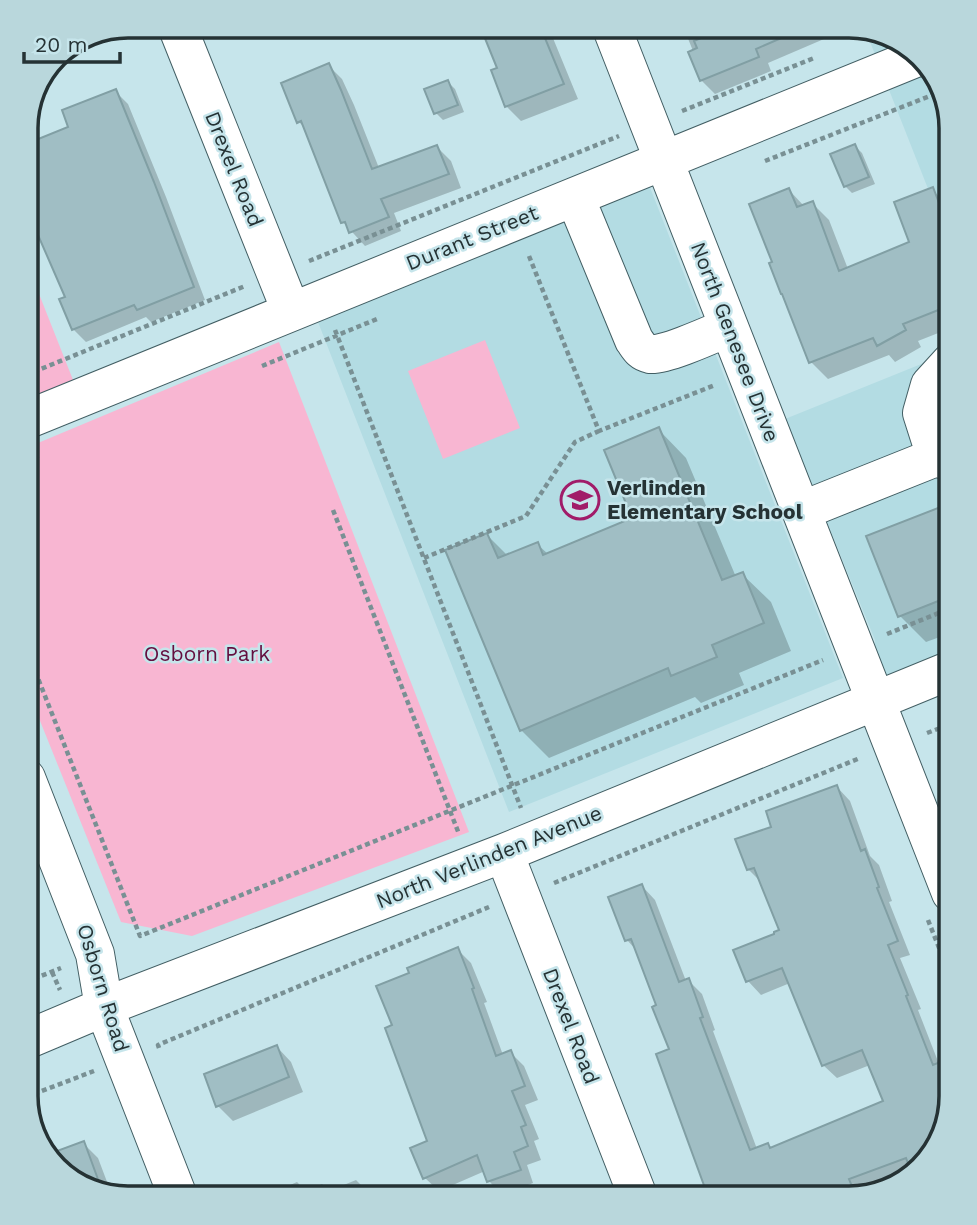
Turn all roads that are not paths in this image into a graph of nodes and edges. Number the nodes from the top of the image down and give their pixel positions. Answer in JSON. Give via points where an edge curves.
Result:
{"nodes":[{"id":1,"x":182,"y":39,"type":"edge"},
{"id":2,"x":616,"y":39,"type":"edge"},
{"id":3,"x":908,"y":61,"type":"edge"},
{"id":4,"x":664,"y":160,"type":"junction"},
{"id":5,"x":575,"y":197,"type":"junction"},
{"id":6,"x":307,"y":305,"type":"junction"},
{"id":7,"x":729,"y":327,"type":"junction"},
{"id":8,"x":939,"y":375,"type":"edge"},
{"id":9,"x":39,"y":415,"type":"edge"},
{"id":10,"x":939,"y":450,"type":"edge"},
{"id":11,"x":939,"y":460,"type":"edge"},
{"id":12,"x":801,"y":511,"type":"junction"},
{"id":13,"x":939,"y":675,"type":"edge"},
{"id":14,"x":876,"y":700,"type":"junction"},
{"id":15,"x":39,"y":811,"type":"edge"},
{"id":16,"x":519,"y":846,"type":"junction"},
{"id":17,"x":939,"y":861,"type":"edge"},
{"id":18,"x":104,"y":1007,"type":"junction"},
{"id":19,"x":39,"y":1034,"type":"edge"},
{"id":20,"x":174,"y":1186,"type":"edge"},
{"id":21,"x":635,"y":1186,"type":"edge"}],
"edges":[{"from":1,"to":6,"type":"street","name":"Drexel Road","via":[[276,274]]},
{"from":2,"to":4,"type":"street","name":"North Genesee Drive"},
{"from":3,"to":4,"type":"street","name":"Durant Street"},
{"from":4,"to":5,"type":"street","name":"Durant Street"},
{"from":4,"to":7,"type":"street","name":"North Genesee Drive"},
{"from":5,"to":6,"type":"street","name":"Durant Street"},
{"from":5,"to":7,"type":"street","via":[[642,351],[654,355]]},
{"from":6,"to":9,"type":"street","name":"Durant Street"},
{"from":7,"to":12,"type":"street","name":"North Genesee Drive"},
{"from":8,"to":10,"type":"street","via":[[930,385],[922,413]]},
{"from":11,"to":12,"type":"street"},
{"from":12,"to":14,"type":"street","name":"North Genesee Drive"},
{"from":13,"to":14,"type":"street","name":"North Verlinden Avenue"},
{"from":14,"to":16,"type":"street","name":"North Verlinden Avenue"},
{"from":14,"to":17,"type":"street","name":"North Genesee Drive"},
{"from":15,"to":18,"type":"street","name":"Osborn Road","via":[[95,954]]},
{"from":16,"to":18,"type":"street","name":"North Verlinden Avenue"},
{"from":16,"to":21,"type":"street","name":"Drexel Road"},
{"from":18,"to":19,"type":"street","name":"North Verlinden Avenue"},
{"from":18,"to":20,"type":"street","name":"Osborn Road"}]}
